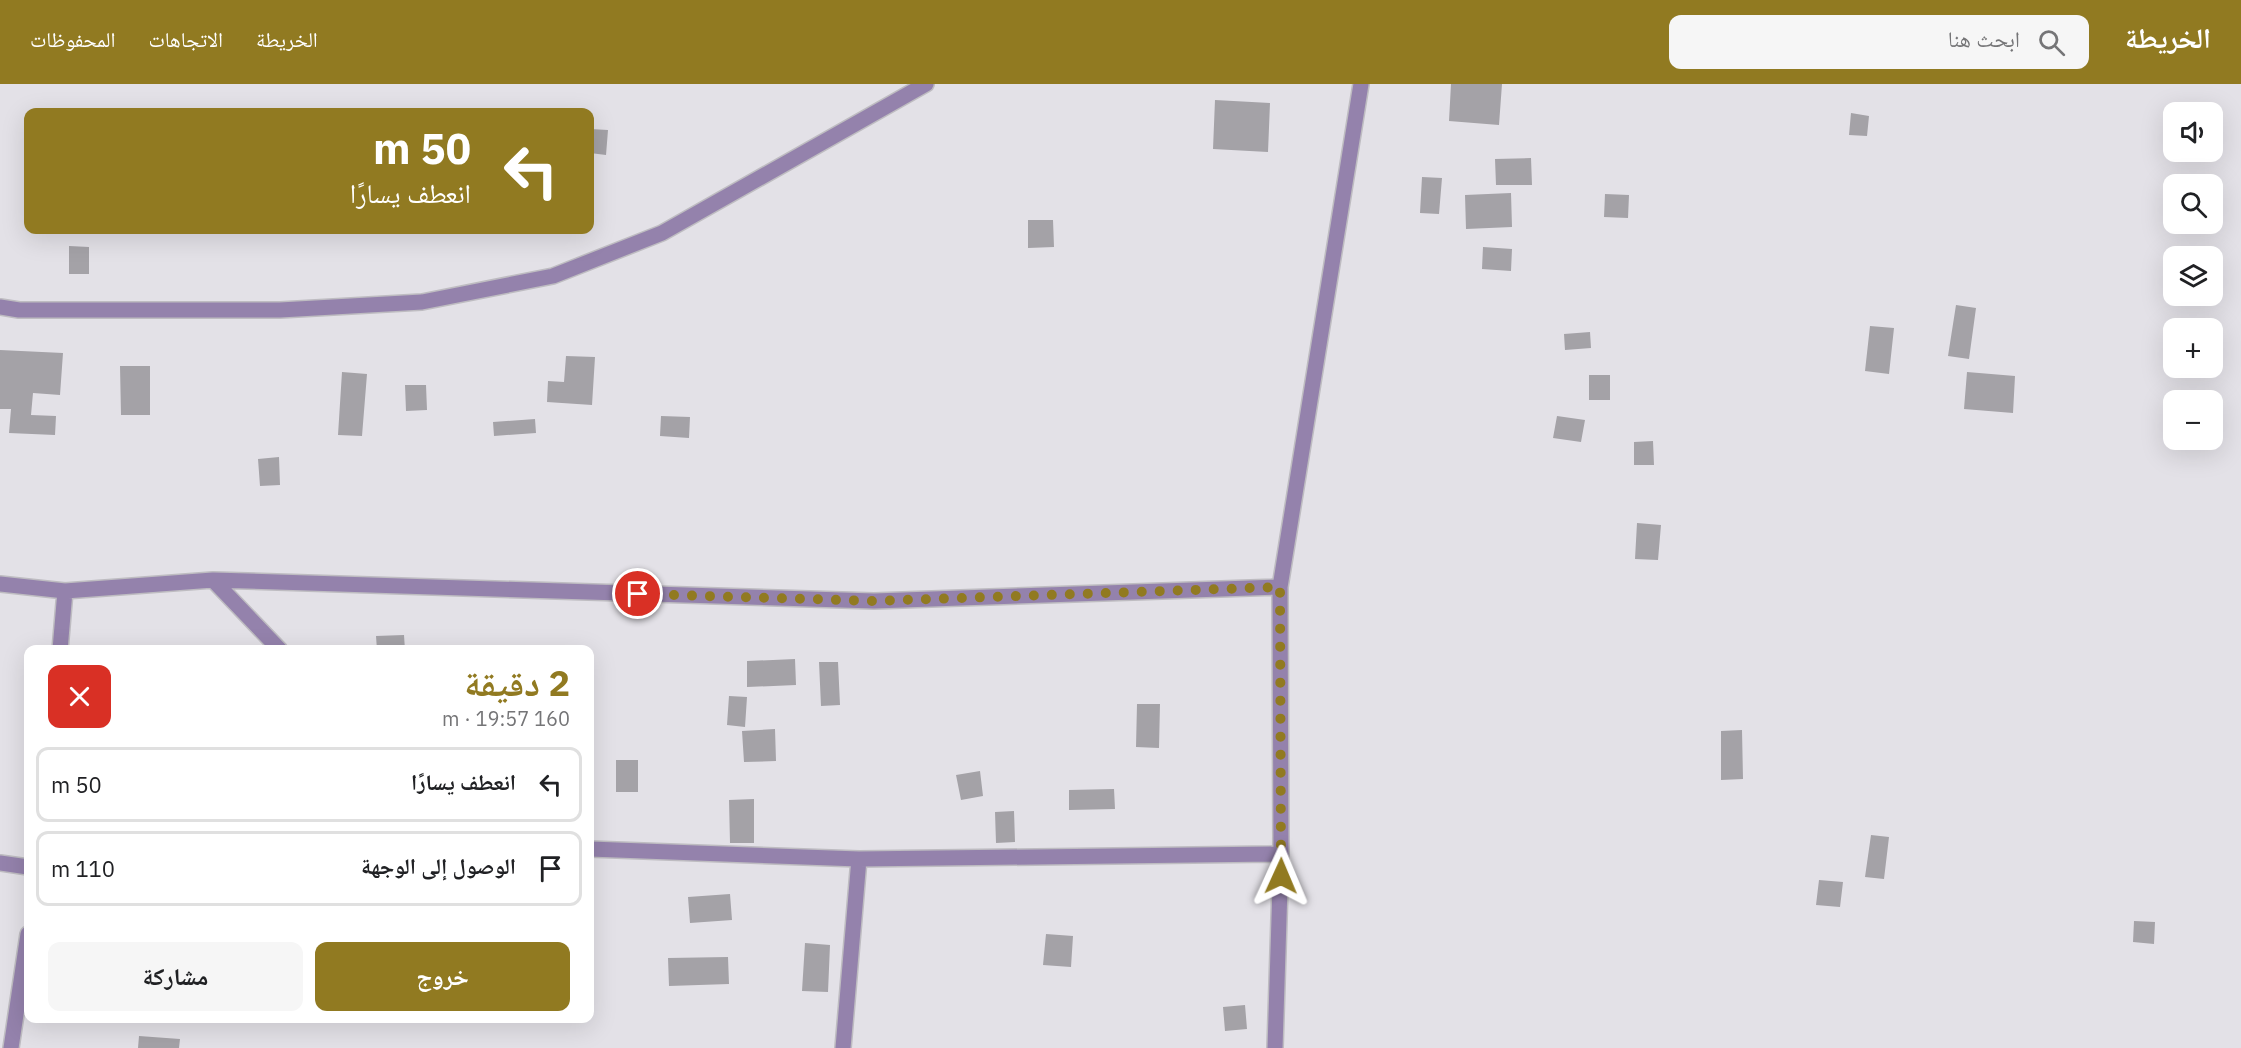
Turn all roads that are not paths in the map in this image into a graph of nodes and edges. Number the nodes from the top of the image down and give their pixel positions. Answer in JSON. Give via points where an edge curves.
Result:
{"nodes":[{"id":1,"x":926,"y":84,"type":"edge"},
{"id":2,"x":1361,"y":84,"type":"edge"},
{"id":3,"x":0,"y":307,"type":"edge"},
{"id":4,"x":213,"y":580,"type":"junction"},
{"id":5,"x":0,"y":584,"type":"edge"},
{"id":6,"x":1280,"y":587,"type":"junction"},
{"id":7,"x":65,"y":591,"type":"junction"},
{"id":8,"x":60,"y":645,"type":"edge"},
{"id":9,"x":275,"y":645,"type":"edge"},
{"id":10,"x":594,"y":849,"type":"edge"},
{"id":11,"x":1281,"y":854,"type":"junction"},
{"id":12,"x":859,"y":859,"type":"junction"},
{"id":13,"x":0,"y":863,"type":"edge"},
{"id":14,"x":24,"y":866,"type":"edge"},
{"id":15,"x":24,"y":961,"type":"edge"},
{"id":16,"x":11,"y":1048,"type":"edge"},
{"id":17,"x":843,"y":1048,"type":"edge"},
{"id":18,"x":1275,"y":1048,"type":"edge"}],
"edges":[{"from":1,"to":3,"type":"street","via":[[662,233],[553,276],[422,302],[280,310]]},
{"from":2,"to":6,"type":"street"},
{"from":4,"to":6,"type":"street","via":[[874,601]]},
{"from":4,"to":7,"type":"street"},
{"from":4,"to":9,"type":"street"},
{"from":5,"to":7,"type":"street"},
{"from":6,"to":11,"type":"street"},
{"from":7,"to":8,"type":"street"},
{"from":10,"to":12,"type":"street"},
{"from":11,"to":12,"type":"street"},
{"from":11,"to":18,"type":"street"},
{"from":12,"to":17,"type":"street"},
{"from":13,"to":14,"type":"street"},
{"from":15,"to":16,"type":"street"}]}
